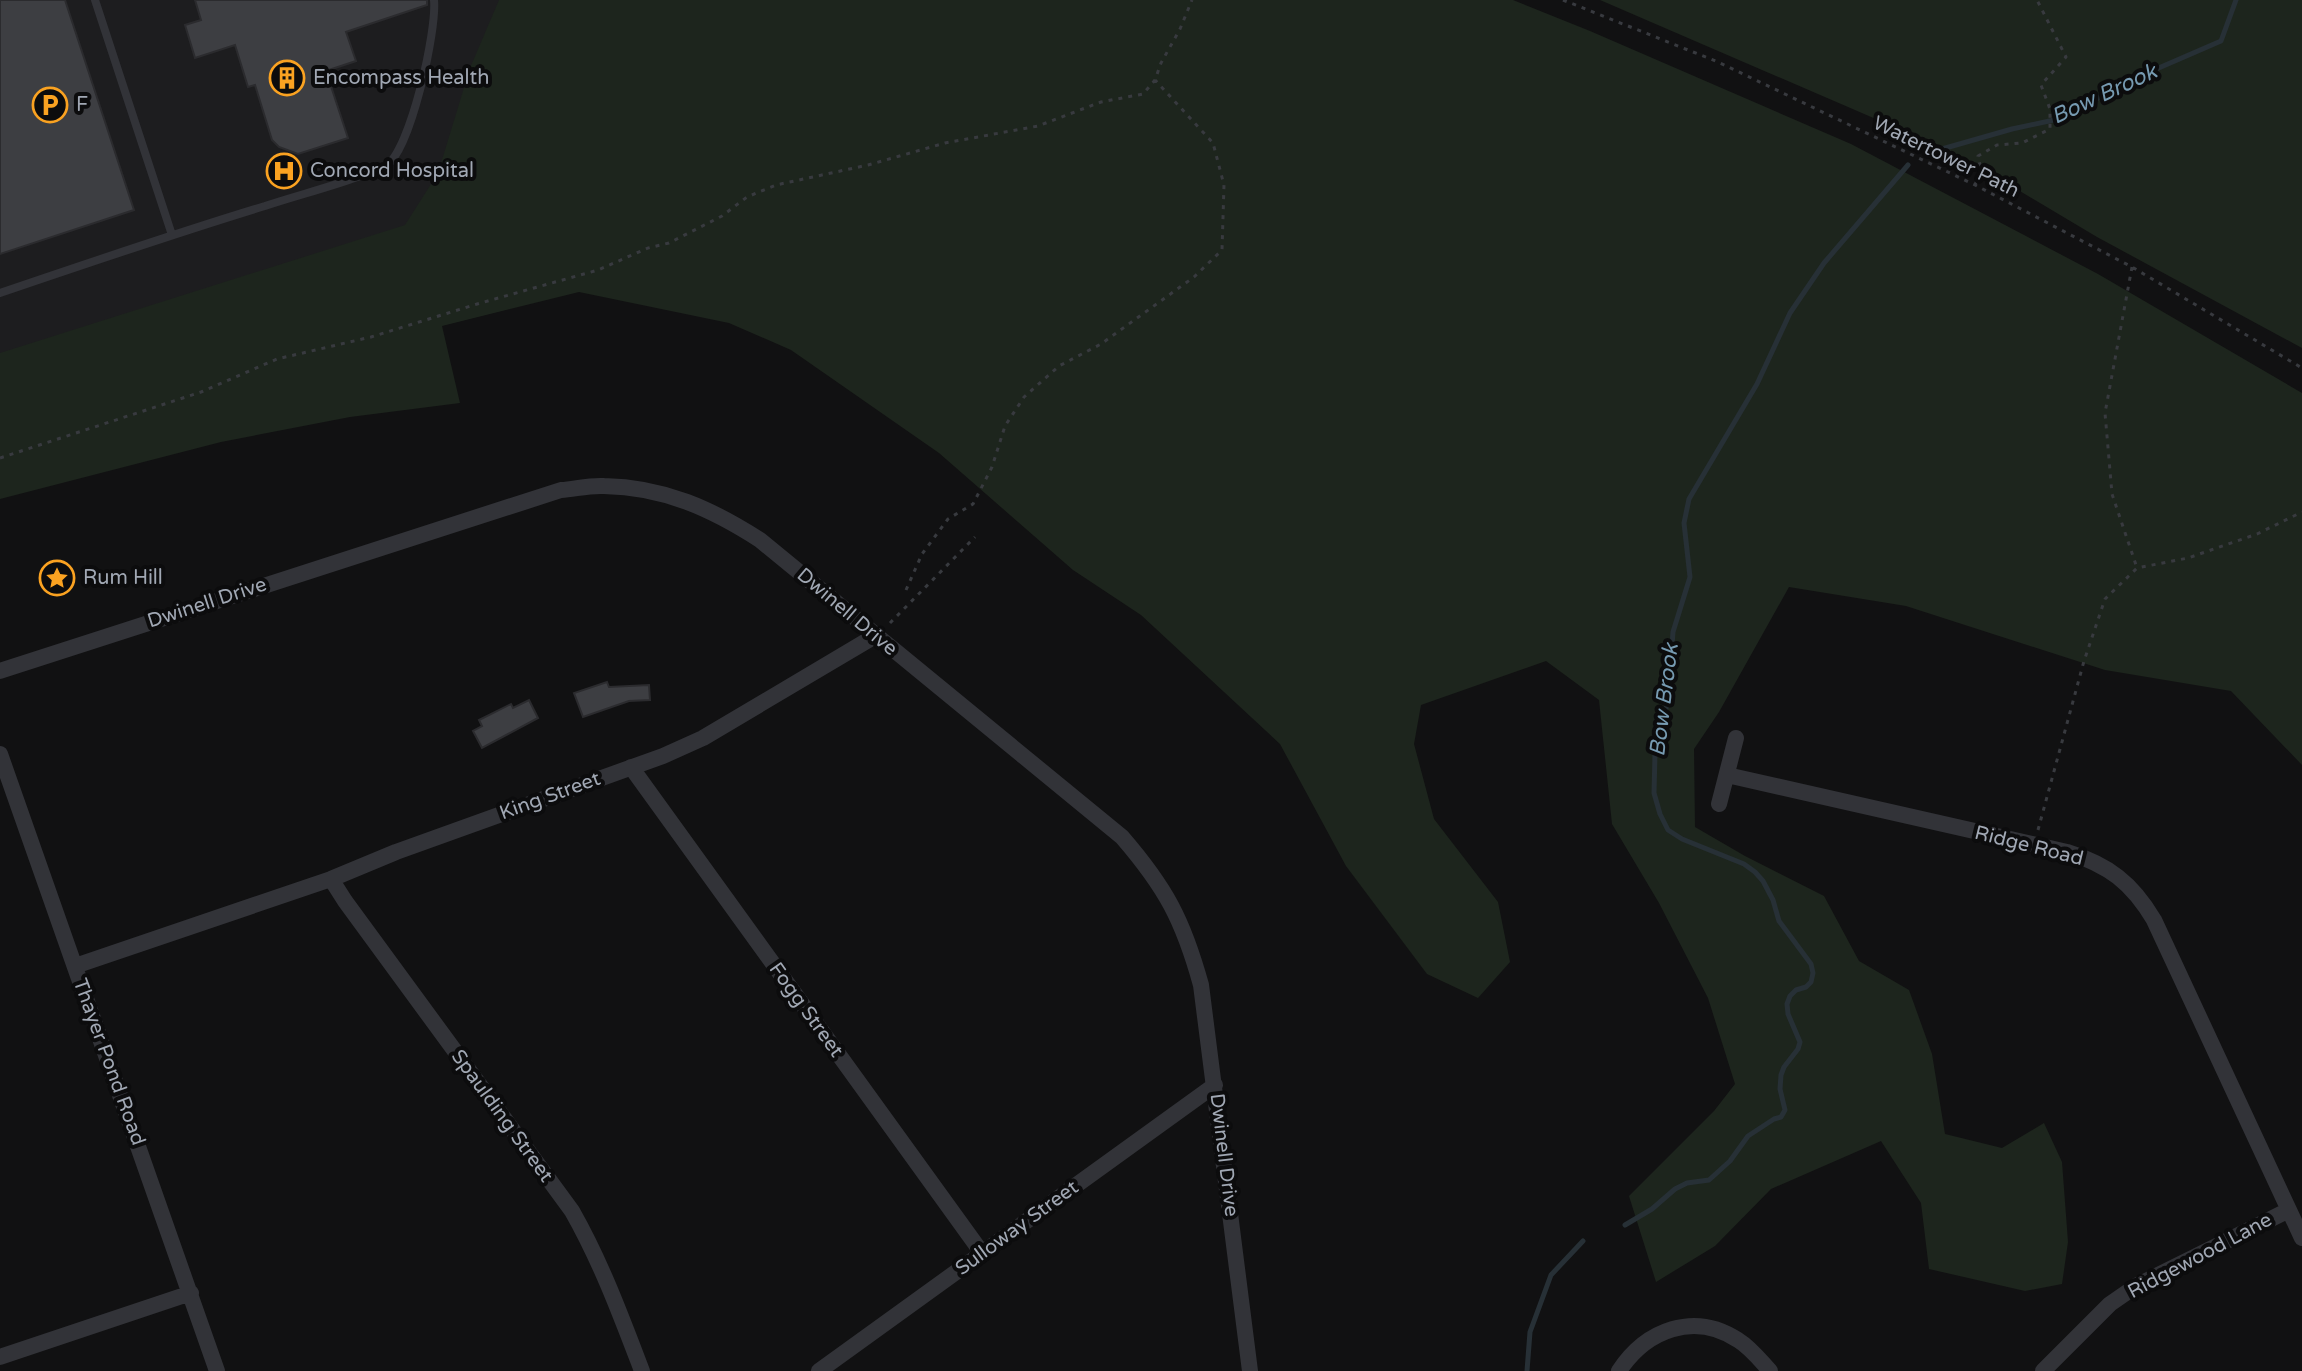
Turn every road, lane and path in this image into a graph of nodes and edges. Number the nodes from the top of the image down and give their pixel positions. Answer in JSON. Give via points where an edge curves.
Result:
{"nodes":[{"id":1,"x":95,"y":0,"type":"edge"},
{"id":2,"x":434,"y":0,"type":"edge"},
{"id":3,"x":1192,"y":0,"type":"edge"},
{"id":4,"x":1563,"y":0,"type":"edge"},
{"id":5,"x":2037,"y":0,"type":"edge"},
{"id":6,"x":1155,"y":80,"type":"junction"},
{"id":7,"x":1975,"y":185,"type":"junction"},
{"id":8,"x":172,"y":235,"type":"junction"},
{"id":9,"x":2132,"y":267,"type":"junction"},
{"id":10,"x":0,"y":293,"type":"edge"},
{"id":11,"x":2302,"y":368,"type":"edge"},
{"id":12,"x":0,"y":458,"type":"edge"},
{"id":13,"x":2302,"y":512,"type":"edge"},
{"id":14,"x":975,"y":537,"type":"dead end"},
{"id":15,"x":2137,"y":568,"type":"junction"},
{"id":16,"x":906,"y":590,"type":"dead end"},
{"id":17,"x":875,"y":636,"type":"junction"},
{"id":18,"x":0,"y":671,"type":"edge"},
{"id":19,"x":1736,"y":738,"type":"dead end"},
{"id":20,"x":0,"y":754,"type":"edge"},
{"id":21,"x":631,"y":767,"type":"junction"},
{"id":22,"x":1727,"y":775,"type":"junction"},
{"id":23,"x":1719,"y":804,"type":"dead end"},
{"id":24,"x":2033,"y":845,"type":"junction"},
{"id":25,"x":331,"y":879,"type":"junction"},
{"id":26,"x":75,"y":966,"type":"junction"},
{"id":27,"x":1215,"y":1085,"type":"junction"},
{"id":28,"x":2289,"y":1210,"type":"junction"},
{"id":29,"x":2302,"y":1238,"type":"edge"},
{"id":30,"x":982,"y":1253,"type":"junction"},
{"id":31,"x":191,"y":1293,"type":"junction"},
{"id":32,"x":0,"y":1357,"type":"edge"},
{"id":33,"x":217,"y":1371,"type":"edge"},
{"id":34,"x":642,"y":1371,"type":"edge"},
{"id":35,"x":819,"y":1371,"type":"edge"},
{"id":36,"x":1250,"y":1371,"type":"edge"},
{"id":37,"x":1619,"y":1371,"type":"edge"},
{"id":38,"x":1770,"y":1371,"type":"edge"},
{"id":39,"x":2043,"y":1371,"type":"edge"}],
"edges":[{"from":1,"to":8,"type":"lane"},
{"from":2,"to":8,"type":"lane","via":[[432,40],[419,92],[406,133],[387,166]]},
{"from":3,"to":6,"type":"path"},
{"from":4,"to":7,"type":"path","name":"Watertower Path","via":[[1718,62]]},
{"from":5,"to":7,"type":"path","via":[[2066,57],[2041,85],[2050,109],[2050,129],[1978,156],[1981,170]]},
{"from":6,"to":12,"type":"path","via":[[1143,94],[1101,102],[1038,126],[776,185],[669,243],[598,270],[277,359],[201,392]]},
{"from":6,"to":16,"type":"path","via":[[1213,143],[1224,185],[1222,250],[1194,277],[1101,344],[1059,366],[1024,397],[1005,426],[973,504],[948,519],[922,554]]},
{"from":7,"to":9,"type":"path","name":"Watertower Path"},
{"from":8,"to":10,"type":"lane"},
{"from":9,"to":11,"type":"path","name":"Watertower Path"},
{"from":9,"to":15,"type":"path","via":[[2105,413],[2112,494]]},
{"from":13,"to":15,"type":"path","via":[[2188,558]]},
{"from":14,"to":17,"type":"path"},
{"from":15,"to":24,"type":"path","via":[[2105,599]]},
{"from":17,"to":18,"type":"street","name":"Dwinell Drive","via":[[725,517],[687,500],[604,485],[561,490]]},
{"from":17,"to":21,"type":"street","name":"King Street","via":[[703,738]]},
{"from":17,"to":27,"type":"street","name":"Dwinell Drive","via":[[1122,837],[1150,869],[1189,944],[1201,985]]},
{"from":19,"to":22,"type":"street"},
{"from":20,"to":26,"type":"street","name":"Thayer Pond Road"},
{"from":21,"to":25,"type":"street","name":"King Street"},
{"from":21,"to":30,"type":"street","name":"Fogg Street"},
{"from":22,"to":23,"type":"street"},
{"from":22,"to":24,"type":"street","name":"Ridge Road"},
{"from":24,"to":28,"type":"street","name":"Ridge Road","via":[[2111,871],[2146,906]]},
{"from":25,"to":26,"type":"street","name":"King Street"},
{"from":25,"to":34,"type":"street","name":"Spaulding Street","via":[[572,1211],[611,1287]]},
{"from":26,"to":31,"type":"street","name":"Thayer Pond Road"},
{"from":27,"to":30,"type":"street","name":"Sulloway Street"},
{"from":27,"to":36,"type":"street","name":"Dwinell Drive"},
{"from":28,"to":29,"type":"street","name":"Ridge Road"},
{"from":28,"to":39,"type":"street","name":"Ridgewood Lane","via":[[2136,1286],[2110,1304]]},
{"from":30,"to":35,"type":"street","name":"Sulloway Street"},
{"from":31,"to":32,"type":"street"},
{"from":31,"to":33,"type":"street","name":"Thayer Pond Road"},
{"from":37,"to":38,"type":"street","via":[[1643,1342],[1661,1332],[1702,1327],[1740,1341]]}]}
